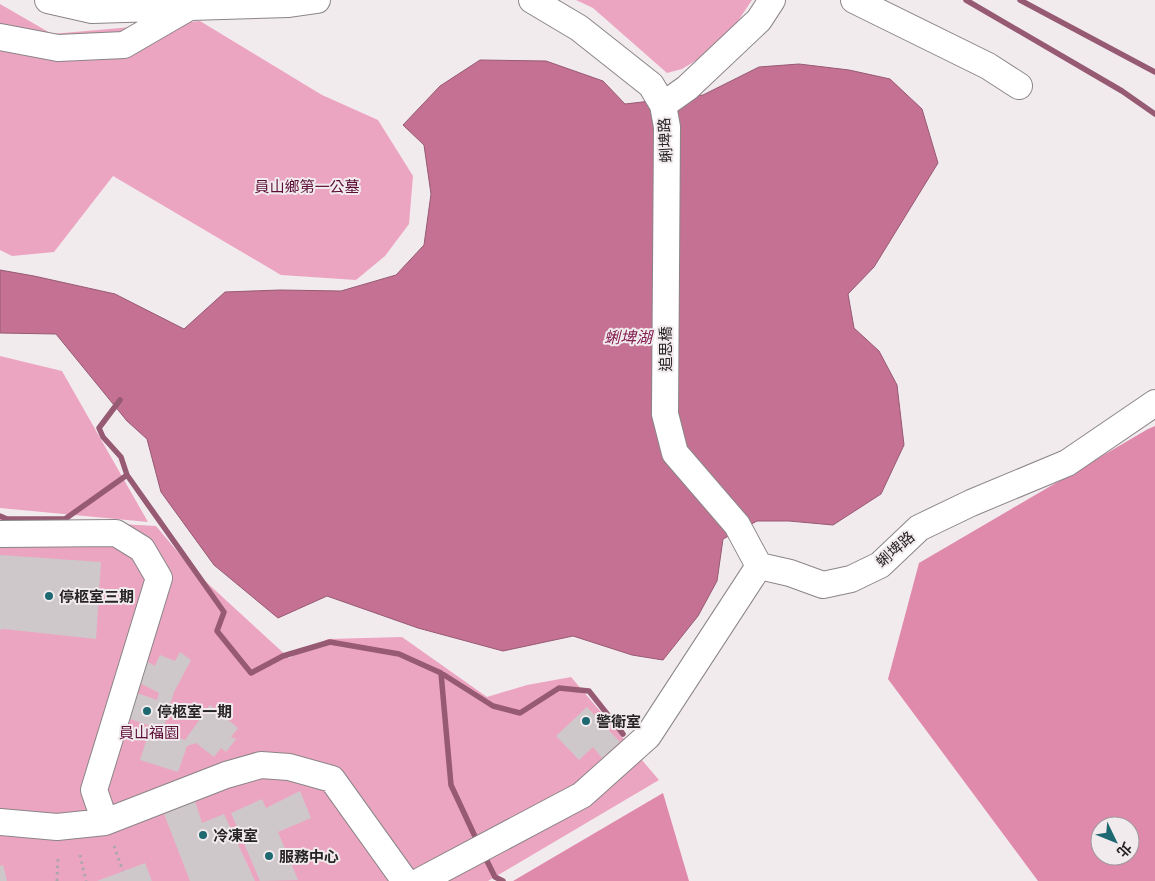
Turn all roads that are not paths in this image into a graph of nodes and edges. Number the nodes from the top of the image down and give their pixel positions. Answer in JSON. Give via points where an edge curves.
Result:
{"nodes":[{"id":1,"x":48,"y":0,"type":"edge"},
{"id":2,"x":317,"y":0,"type":"edge"},
{"id":3,"x":532,"y":0,"type":"edge"},
{"id":4,"x":772,"y":0,"type":"edge"},
{"id":5,"x":854,"y":0,"type":"edge"},
{"id":6,"x":189,"y":8,"type":"junction"},
{"id":7,"x":0,"y":37,"type":"edge"},
{"id":8,"x":1019,"y":86,"type":"dead end"},
{"id":9,"x":663,"y":105,"type":"junction"},
{"id":10,"x":666,"y":284,"type":"joint"},
{"id":11,"x":1155,"y":403,"type":"edge"},
{"id":12,"x":0,"y":534,"type":"edge"},
{"id":13,"x":758,"y":566,"type":"junction"},
{"id":14,"x":0,"y":822,"type":"edge"},
{"id":15,"x":105,"y":822,"type":"junction"},
{"id":16,"x":405,"y":881,"type":"edge"},
{"id":17,"x":420,"y":881,"type":"edge"}],
"edges":[{"from":1,"to":6,"type":"street","via":[[92,10]]},
{"from":2,"to":6,"type":"street"},
{"from":3,"to":9,"type":"street","name":"蜊埤路","via":[[579,28],[644,80]]},
{"from":4,"to":9,"type":"street","via":[[759,20],[687,88]]},
{"from":5,"to":8,"type":"street","via":[[988,66]]},
{"from":6,"to":7,"type":"street","via":[[124,45],[58,48]]},
{"from":9,"to":10,"type":"street","name":"蜊埤路","via":[[667,127]]},
{"from":10,"to":13,"type":"street","name":"追思橋","via":[[665,414],[675,453],[736,525]]},
{"from":11,"to":13,"type":"street","name":"蜊埤路","via":[[1066,463],[919,528],[880,565],[851,579],[823,585]]},
{"from":12,"to":15,"type":"street","via":[[116,533],[142,549],[159,578],[94,790]]},
{"from":13,"to":17,"type":"street","via":[[648,736],[582,795]]},
{"from":14,"to":15,"type":"street","via":[[57,827]]},
{"from":15,"to":16,"type":"street","via":[[261,765],[289,767],[332,779]]}]}
